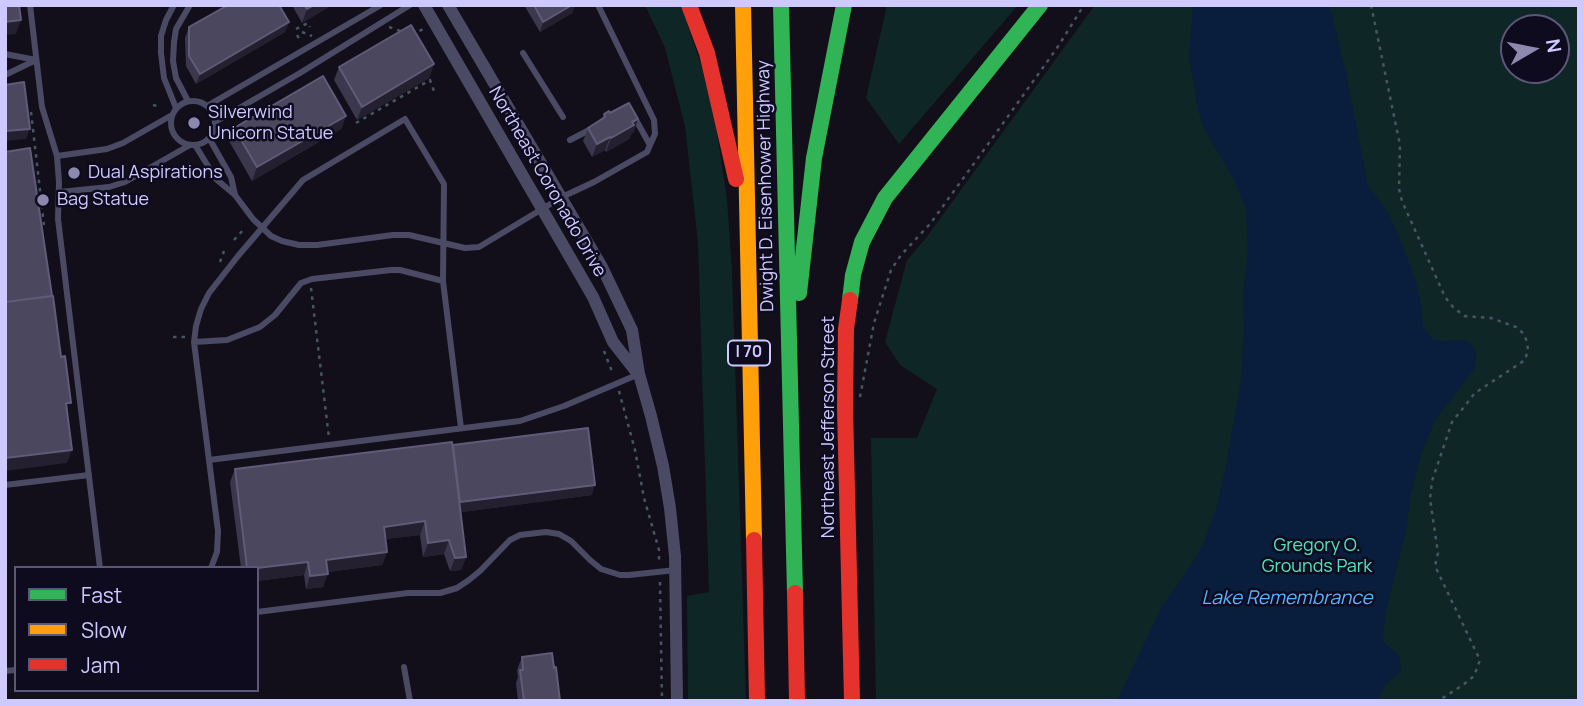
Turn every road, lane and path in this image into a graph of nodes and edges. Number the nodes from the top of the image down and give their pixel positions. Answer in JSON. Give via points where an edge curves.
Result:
{"nodes":[{"id":1,"x":30,"y":5,"type":"edge"},
{"id":2,"x":174,"y":5,"type":"edge"},
{"id":3,"x":190,"y":5,"type":"edge"},
{"id":4,"x":381,"y":5,"type":"edge"},
{"id":5,"x":410,"y":5,"type":"edge"},
{"id":6,"x":424,"y":5,"type":"edge"},
{"id":7,"x":448,"y":5,"type":"edge"},
{"id":8,"x":598,"y":5,"type":"edge"},
{"id":9,"x":689,"y":5,"type":"edge"},
{"id":10,"x":743,"y":5,"type":"edge"},
{"id":11,"x":781,"y":5,"type":"edge"},
{"id":12,"x":844,"y":5,"type":"edge"},
{"id":13,"x":1040,"y":5,"type":"edge"},
{"id":14,"x":1084,"y":5,"type":"edge"},
{"id":15,"x":1371,"y":5,"type":"edge"},
{"id":16,"x":386,"y":26,"type":"dead end"},
{"id":17,"x":310,"y":27,"type":"dead end"},
{"id":18,"x":425,"y":28,"type":"dead end"},
{"id":19,"x":296,"y":29,"type":"dead end"},
{"id":20,"x":302,"y":32,"type":"dead end"},
{"id":21,"x":314,"y":37,"type":"dead end"},
{"id":22,"x":523,"y":53,"type":"dead end"},
{"id":23,"x":5,"y":54,"type":"edge"},
{"id":24,"x":36,"y":61,"type":"junction"},
{"id":25,"x":5,"y":75,"type":"edge"},
{"id":26,"x":435,"y":94,"type":"dead end"},
{"id":27,"x":188,"y":101,"type":"junction"},
{"id":28,"x":153,"y":105,"type":"dead end"},
{"id":29,"x":207,"y":106,"type":"junction"},
{"id":30,"x":161,"y":107,"type":"dead end"},
{"id":31,"x":176,"y":108,"type":"junction"},
{"id":32,"x":30,"y":112,"type":"edge"},
{"id":33,"x":628,"y":113,"type":"edge"},
{"id":34,"x":172,"y":115,"type":"junction"},
{"id":35,"x":563,"y":117,"type":"dead end"},
{"id":36,"x":605,"y":120,"type":"edge"},
{"id":37,"x":215,"y":122,"type":"junction"},
{"id":38,"x":356,"y":123,"type":"dead end"},
{"id":39,"x":209,"y":138,"type":"junction"},
{"id":40,"x":570,"y":140,"type":"dead end"},
{"id":41,"x":192,"y":145,"type":"junction"},
{"id":42,"x":650,"y":145,"type":"junction"},
{"id":43,"x":57,"y":156,"type":"junction"},
{"id":44,"x":191,"y":158,"type":"dead end"},
{"id":45,"x":189,"y":166,"type":"dead end"},
{"id":46,"x":60,"y":192,"type":"junction"},
{"id":47,"x":235,"y":195,"type":"junction"},
{"id":48,"x":562,"y":197,"type":"junction"},
{"id":49,"x":543,"y":209,"type":"junction"},
{"id":50,"x":746,"y":223,"type":"junction"},
{"id":51,"x":44,"y":225,"type":"edge"},
{"id":52,"x":245,"y":228,"type":"dead end"},
{"id":53,"x":262,"y":229,"type":"junction"},
{"id":54,"x":234,"y":240,"type":"dead end"},
{"id":55,"x":443,"y":244,"type":"junction"},
{"id":56,"x":443,"y":281,"type":"junction"},
{"id":57,"x":311,"y":287,"type":"dead end"},
{"id":58,"x":194,"y":342,"type":"junction"},
{"id":59,"x":790,"y":368,"type":"junction"},
{"id":60,"x":639,"y":374,"type":"junction"},
{"id":61,"x":620,"y":393,"type":"dead end"},
{"id":62,"x":860,"y":397,"type":"dead end"},
{"id":63,"x":461,"y":428,"type":"junction"},
{"id":64,"x":330,"y":445,"type":"junction"},
{"id":65,"x":209,"y":460,"type":"junction"},
{"id":66,"x":89,"y":475,"type":"junction"},
{"id":67,"x":5,"y":485,"type":"edge"},
{"id":68,"x":659,"y":550,"type":"dead end"},
{"id":69,"x":100,"y":566,"type":"edge"},
{"id":70,"x":212,"y":566,"type":"edge"},
{"id":71,"x":676,"y":570,"type":"junction"},
{"id":72,"x":660,"y":588,"type":"dead end"},
{"id":73,"x":259,"y":612,"type":"edge"},
{"id":74,"x":404,"y":667,"type":"dead end"},
{"id":75,"x":410,"y":701,"type":"edge"},
{"id":76,"x":662,"y":701,"type":"edge"},
{"id":77,"x":677,"y":701,"type":"edge"},
{"id":78,"x":757,"y":701,"type":"edge"},
{"id":79,"x":797,"y":701,"type":"edge"},
{"id":80,"x":852,"y":701,"type":"edge"},
{"id":81,"x":1438,"y":701,"type":"edge"}],
"edges":[{"from":1,"to":24,"type":"lane"},
{"from":2,"to":31,"type":"lane","via":[[161,36],[161,52],[164,78]]},
{"from":3,"to":27,"type":"lane","via":[[176,29],[173,52],[176,78]]},
{"from":4,"to":29,"type":"lane"},
{"from":5,"to":37,"type":"lane"},
{"from":6,"to":49,"type":"street","name":"Northeast Coronado Drive"},
{"from":7,"to":48,"type":"street","name":"Northeast Coronado Drive"},
{"from":8,"to":42,"type":"lane","via":[[654,120]]},
{"from":9,"to":50,"type":"main road","via":[[707,54]]},
{"from":10,"to":50,"type":"main road","name":"Dwight D. Eisenhower Highway","number":"I 70"},
{"from":11,"to":59,"type":"main road","name":"Dwight D. Eisenhower Highway","number":"I 70"},
{"from":12,"to":59,"type":"main road","via":[[814,158]]},
{"from":13,"to":80,"type":"main road","name":"Northeast Jefferson Street","via":[[885,198],[862,242],[853,275],[845,407]]},
{"from":14,"to":62,"type":"path","via":[[984,150],[891,270],[874,323]]},
{"from":15,"to":81,"type":"path","via":[[1400,145],[1402,201],[1445,297],[1464,316],[1491,318],[1516,327],[1524,334],[1528,350],[1525,359],[1475,393],[1452,422],[1432,481],[1435,566],[1480,660],[1474,676]]},
{"from":16,"to":18,"type":"path","via":[[413,35]]},
{"from":17,"to":19,"type":"path","via":[[308,23]]},
{"from":20,"to":21,"type":"path"},
{"from":22,"to":35,"type":"lane"},
{"from":23,"to":24,"type":"lane"},
{"from":24,"to":25,"type":"lane"},
{"from":24,"to":43,"type":"lane","via":[[42,107]]},
{"from":26,"to":38,"type":"path","via":[[430,80]]},
{"from":27,"to":29,"type":"lane"},
{"from":27,"to":31,"type":"lane"},
{"from":28,"to":30,"type":"path"},
{"from":29,"to":37,"type":"lane"},
{"from":31,"to":34,"type":"lane"},
{"from":32,"to":51,"type":"path"},
{"from":33,"to":42,"type":"lane"},
{"from":34,"to":41,"type":"lane","via":[[173,132],[181,142]]},
{"from":34,"to":43,"type":"lane","via":[[107,149]]},
{"from":36,"to":40,"type":"lane"},
{"from":37,"to":39,"type":"lane"},
{"from":39,"to":41,"type":"lane"},
{"from":39,"to":47,"type":"lane","via":[[231,177]]},
{"from":41,"to":46,"type":"lane","via":[[125,182]]},
{"from":41,"to":47,"type":"lane"},
{"from":42,"to":48,"type":"lane","via":[[647,152]]},
{"from":43,"to":46,"type":"lane"},
{"from":44,"to":45,"type":"path"},
{"from":46,"to":66,"type":"lane","via":[[58,219]]},
{"from":47,"to":53,"type":"lane"},
{"from":48,"to":49,"type":"lane"},
{"from":48,"to":60,"type":"street","name":"Northeast Coronado Drive","via":[[603,267],[632,330]]},
{"from":49,"to":55,"type":"lane","via":[[479,247]]},
{"from":49,"to":60,"type":"street","name":"Northeast Coronado Drive","via":[[613,342]]},
{"from":50,"to":78,"type":"main road","name":"Dwight D. Eisenhower Highway","number":"I 70"},
{"from":52,"to":54,"type":"path"},
{"from":53,"to":55,"type":"lane","via":[[299,245],[393,234]]},
{"from":53,"to":55,"type":"lane","via":[[303,180],[405,119],[443,184]]},
{"from":53,"to":58,"type":"lane","via":[[209,293]]},
{"from":55,"to":56,"type":"lane"},
{"from":56,"to":58,"type":"lane","via":[[391,270],[312,279],[301,283],[260,327],[227,340]]},
{"from":56,"to":63,"type":"lane"},
{"from":57,"to":64,"type":"path"},
{"from":58,"to":65,"type":"lane"},
{"from":59,"to":79,"type":"main road","name":"Dwight D. Eisenhower Highway","number":"I 70"},
{"from":60,"to":63,"type":"lane","via":[[529,419]]},
{"from":60,"to":71,"type":"street","name":"Northeast Coronado Drive","via":[[663,466]]},
{"from":61,"to":68,"type":"path"},
{"from":63,"to":64,"type":"lane"},
{"from":64,"to":65,"type":"lane"},
{"from":65,"to":70,"type":"lane","via":[[218,531]]},
{"from":66,"to":67,"type":"lane"},
{"from":66,"to":69,"type":"lane"},
{"from":71,"to":73,"type":"lane","via":[[620,575],[601,569],[559,534],[546,532],[510,540],[469,580],[440,593]]},
{"from":71,"to":77,"type":"street","name":"Northeast Coronado Drive"},
{"from":72,"to":76,"type":"path"},
{"from":74,"to":75,"type":"lane"}]}
